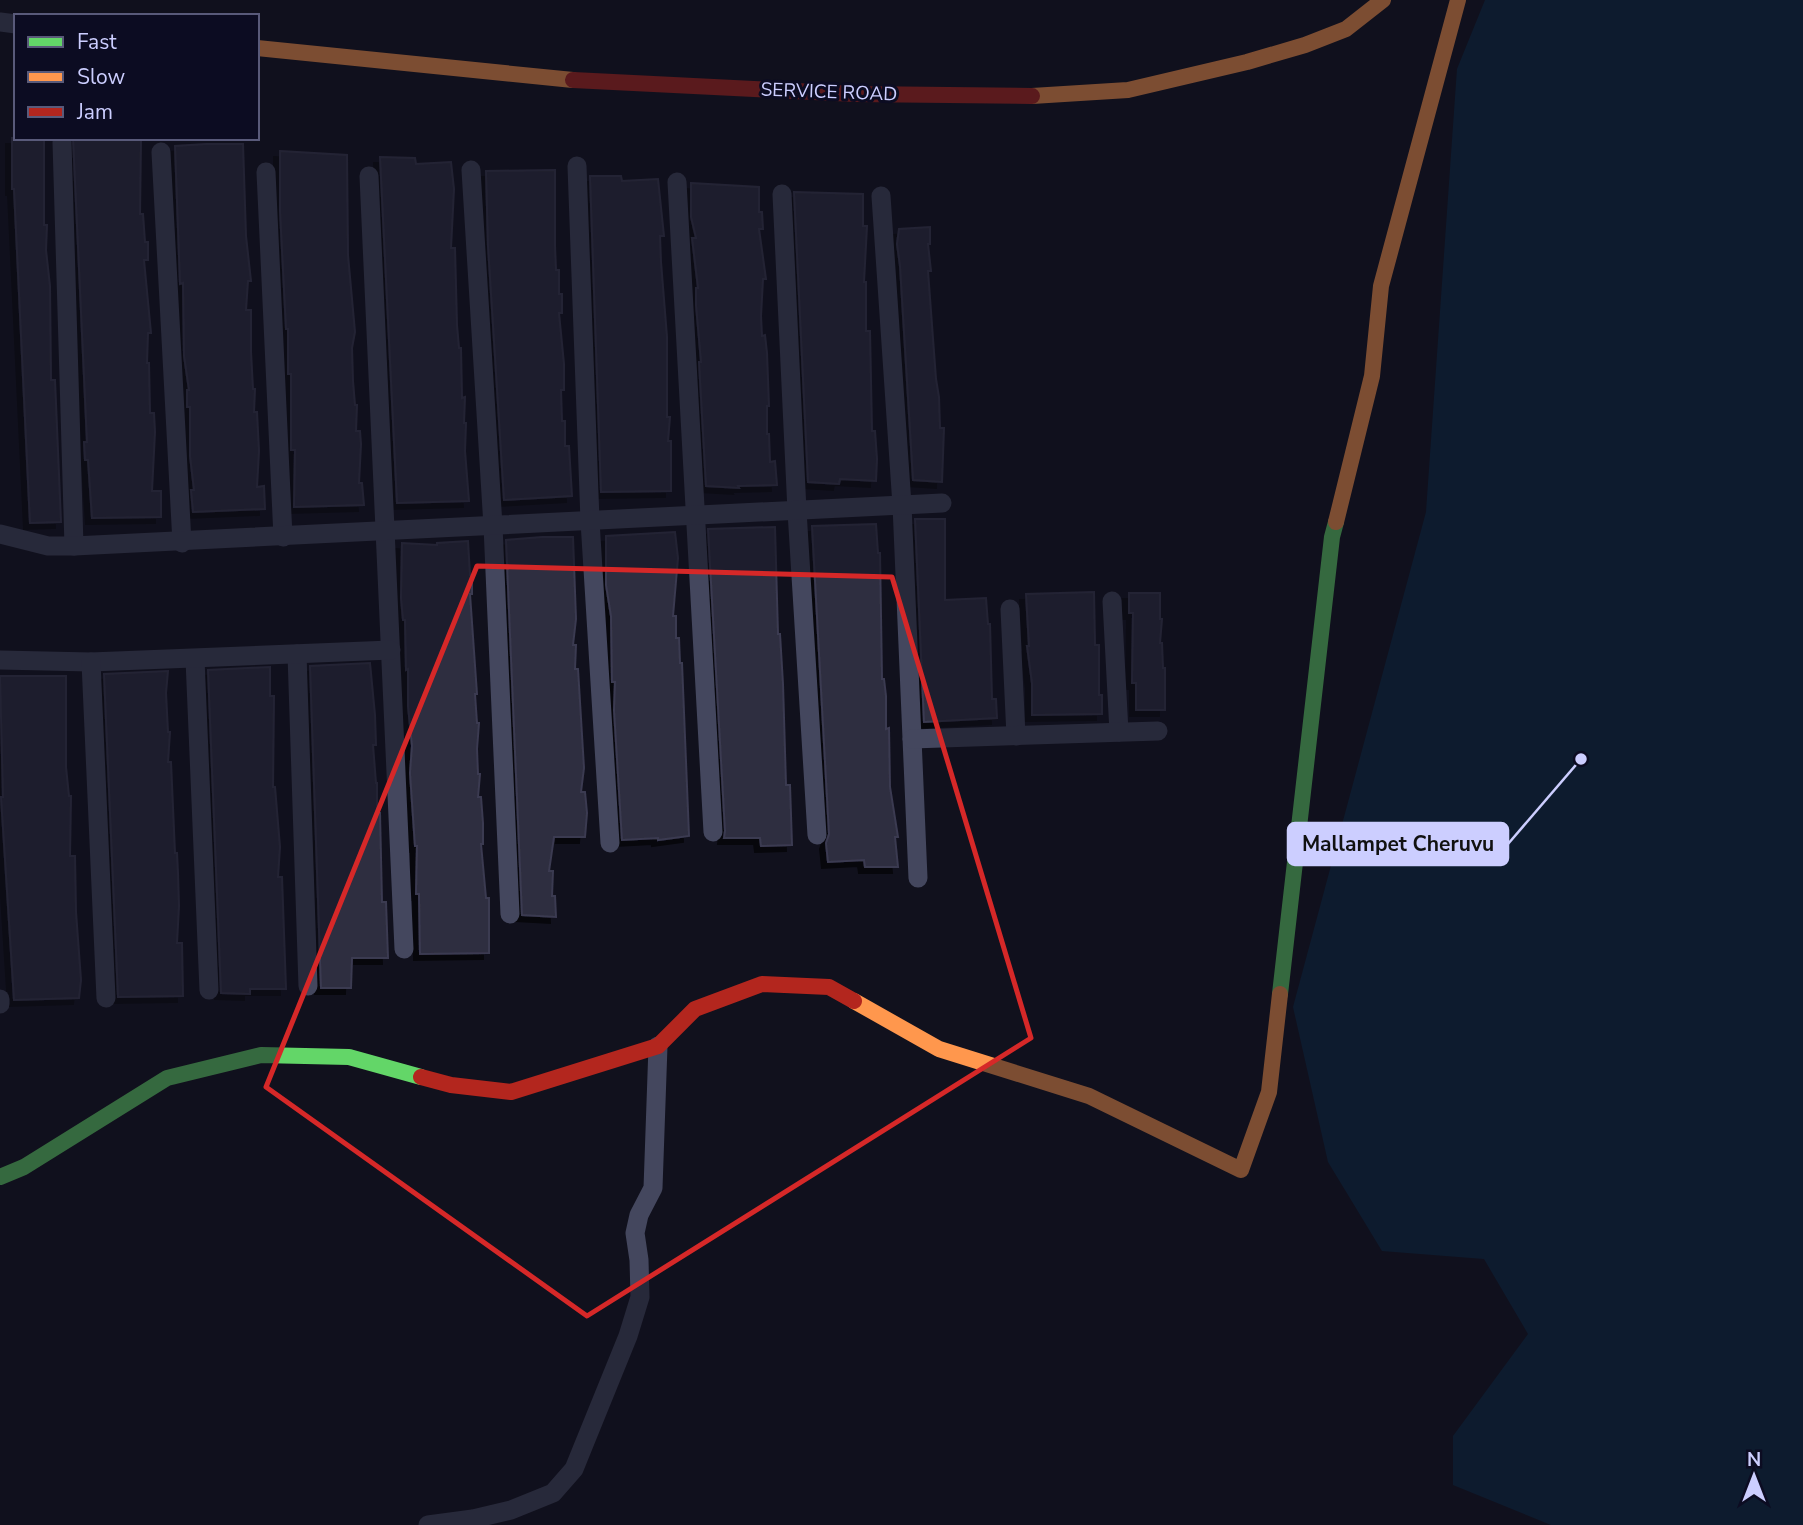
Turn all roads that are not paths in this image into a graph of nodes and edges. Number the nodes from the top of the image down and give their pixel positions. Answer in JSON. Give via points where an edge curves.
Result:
{"nodes":[{"id":1,"x":1383,"y":0,"type":"edge"},
{"id":2,"x":1458,"y":0,"type":"edge"},
{"id":3,"x":259,"y":48,"type":"edge"},
{"id":4,"x":62,"y":142,"type":"dead end"},
{"id":5,"x":161,"y":152,"type":"dead end"},
{"id":6,"x":577,"y":166,"type":"dead end"},
{"id":7,"x":471,"y":170,"type":"dead end"},
{"id":8,"x":266,"y":172,"type":"dead end"},
{"id":9,"x":369,"y":176,"type":"dead end"},
{"id":10,"x":677,"y":182,"type":"dead end"},
{"id":11,"x":782,"y":194,"type":"dead end"},
{"id":12,"x":881,"y":196,"type":"dead end"},
{"id":13,"x":942,"y":503,"type":"dead end"},
{"id":14,"x":902,"y":505,"type":"junction"},
{"id":15,"x":797,"y":510,"type":"junction"},
{"id":16,"x":696,"y":516,"type":"junction"},
{"id":17,"x":590,"y":522,"type":"junction"},
{"id":18,"x":493,"y":526,"type":"junction"},
{"id":19,"x":385,"y":532,"type":"junction"},
{"id":20,"x":0,"y":534,"type":"edge"},
{"id":21,"x":283,"y":537,"type":"junction"},
{"id":22,"x":182,"y":542,"type":"junction"},
{"id":23,"x":74,"y":546,"type":"junction"},
{"id":24,"x":1112,"y":601,"type":"dead end"},
{"id":25,"x":1010,"y":609,"type":"dead end"},
{"id":26,"x":391,"y":650,"type":"junction"},
{"id":27,"x":298,"y":654,"type":"junction"},
{"id":28,"x":195,"y":659,"type":"junction"},
{"id":29,"x":0,"y":660,"type":"edge"},
{"id":30,"x":91,"y":662,"type":"junction"},
{"id":31,"x":1158,"y":731,"type":"dead end"},
{"id":32,"x":1119,"y":732,"type":"junction"},
{"id":33,"x":1016,"y":736,"type":"junction"},
{"id":34,"x":912,"y":739,"type":"junction"},
{"id":35,"x":713,"y":832,"type":"dead end"},
{"id":36,"x":817,"y":835,"type":"dead end"},
{"id":37,"x":610,"y":843,"type":"dead end"},
{"id":38,"x":918,"y":878,"type":"dead end"},
{"id":39,"x":510,"y":914,"type":"dead end"},
{"id":40,"x":404,"y":949,"type":"dead end"},
{"id":41,"x":309,"y":986,"type":"dead end"},
{"id":42,"x":209,"y":990,"type":"dead end"},
{"id":43,"x":106,"y":998,"type":"dead end"},
{"id":44,"x":0,"y":999,"type":"edge"},
{"id":45,"x":0,"y":1004,"type":"edge"},
{"id":46,"x":658,"y":1046,"type":"junction"},
{"id":47,"x":0,"y":1177,"type":"edge"},
{"id":48,"x":434,"y":1524,"type":"edge"}],
"edges":[{"from":1,"to":3,"type":"street","name":"SERVICE ROAD","via":[[1346,29],[1293,48],[1128,90],[1057,96],[855,94],[573,80]]},
{"from":2,"to":46,"type":"street","via":[[1381,286],[1373,376],[1332,537],[1269,1093],[1241,1170],[1089,1096],[939,1049],[829,987],[762,984],[695,1009]]},
{"from":4,"to":23,"type":"street"},
{"from":5,"to":22,"type":"street"},
{"from":6,"to":17,"type":"street"},
{"from":7,"to":18,"type":"street"},
{"from":8,"to":21,"type":"street"},
{"from":9,"to":19,"type":"street"},
{"from":10,"to":16,"type":"street"},
{"from":11,"to":15,"type":"street"},
{"from":12,"to":14,"type":"street"},
{"from":13,"to":14,"type":"street"},
{"from":14,"to":15,"type":"street"},
{"from":14,"to":34,"type":"street"},
{"from":15,"to":16,"type":"street"},
{"from":15,"to":36,"type":"street"},
{"from":16,"to":17,"type":"street"},
{"from":16,"to":35,"type":"street"},
{"from":17,"to":18,"type":"street"},
{"from":17,"to":37,"type":"street"},
{"from":18,"to":19,"type":"street"},
{"from":18,"to":39,"type":"street"},
{"from":19,"to":21,"type":"street"},
{"from":19,"to":26,"type":"street"},
{"from":20,"to":23,"type":"street","via":[[48,546]]},
{"from":21,"to":22,"type":"street"},
{"from":22,"to":23,"type":"street"},
{"from":24,"to":32,"type":"street"},
{"from":25,"to":33,"type":"street"},
{"from":26,"to":27,"type":"street"},
{"from":26,"to":40,"type":"street"},
{"from":27,"to":28,"type":"street"},
{"from":27,"to":41,"type":"street"},
{"from":28,"to":30,"type":"street"},
{"from":28,"to":42,"type":"street"},
{"from":29,"to":30,"type":"street"},
{"from":30,"to":43,"type":"street"},
{"from":31,"to":32,"type":"street"},
{"from":32,"to":33,"type":"street"},
{"from":33,"to":34,"type":"street"},
{"from":34,"to":38,"type":"street"},
{"from":44,"to":45,"type":"street"},
{"from":46,"to":47,"type":"street","via":[[511,1092],[451,1085],[349,1057],[261,1055],[167,1078],[24,1167]]},
{"from":46,"to":48,"type":"street","via":[[653,1188],[635,1233],[640,1297],[574,1469],[553,1493],[511,1510]]}]}
